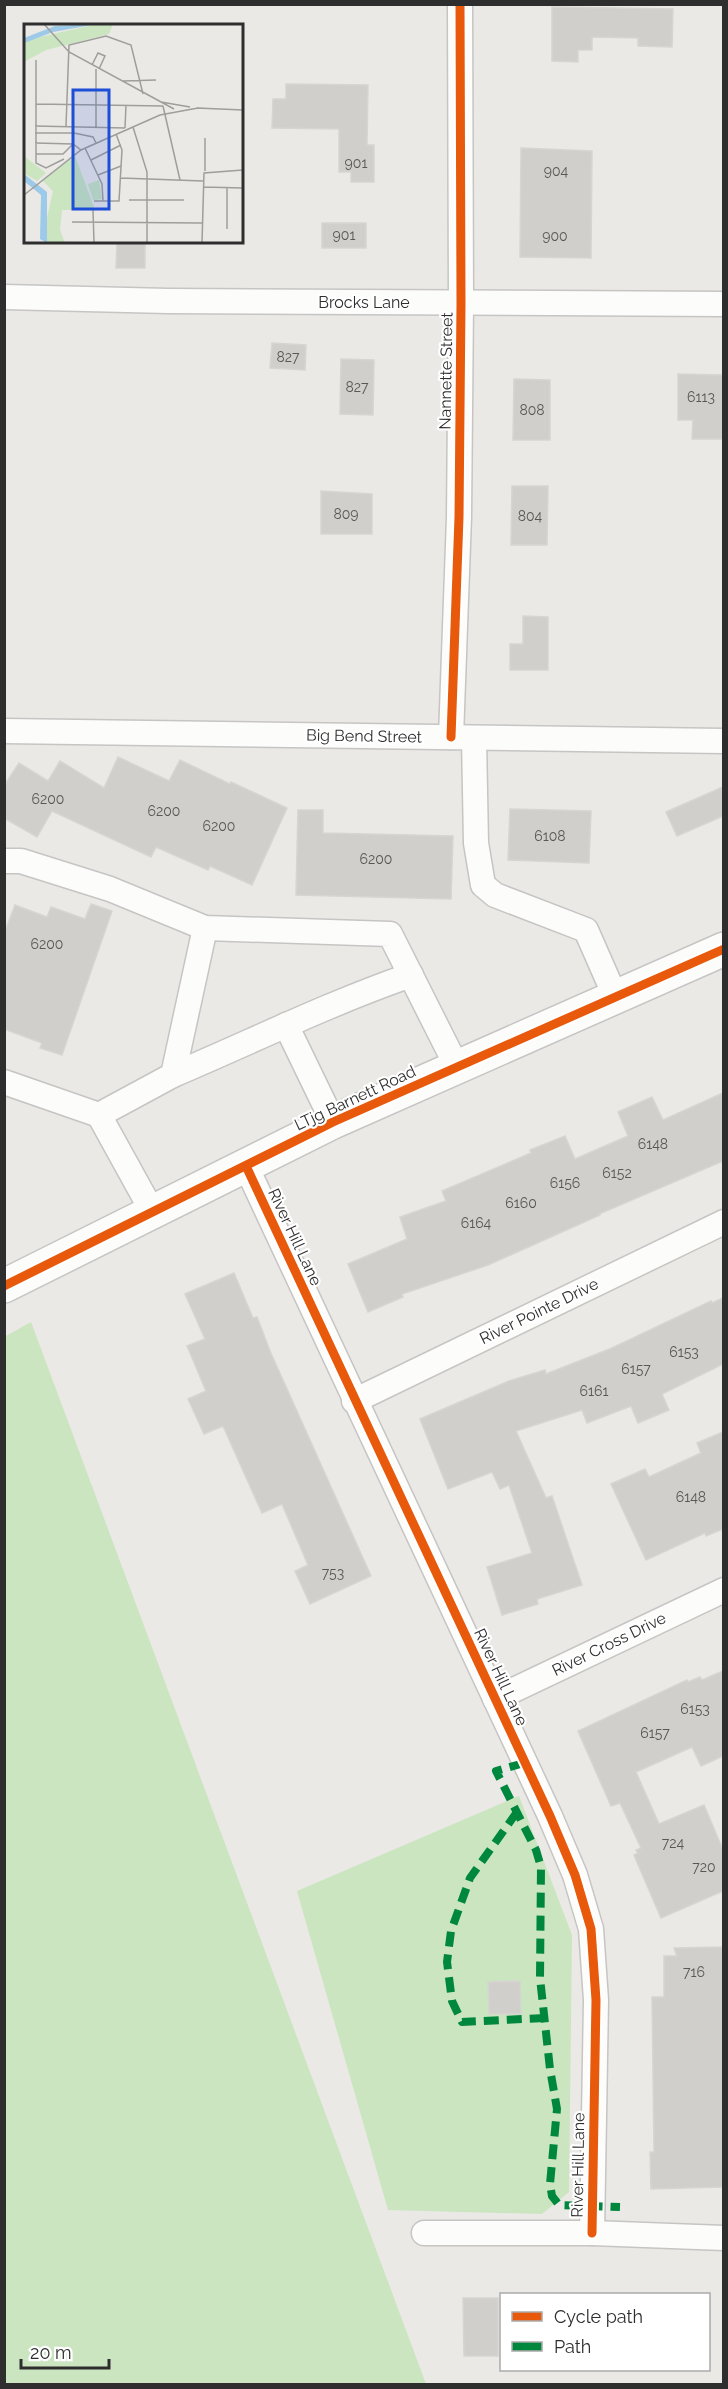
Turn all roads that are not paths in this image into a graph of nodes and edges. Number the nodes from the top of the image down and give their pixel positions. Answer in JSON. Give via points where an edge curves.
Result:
{"nodes":[{"id":1,"x":460,"y":4,"type":"edge"},
{"id":2,"x":4,"y":297,"type":"edge"},
{"id":3,"x":461,"y":303,"type":"junction"},
{"id":4,"x":723,"y":304,"type":"edge"},
{"id":5,"x":4,"y":731,"type":"edge"},
{"id":6,"x":462,"y":738,"type":"junction"},
{"id":7,"x":723,"y":741,"type":"edge"},
{"id":8,"x":4,"y":861,"type":"edge"},
{"id":9,"x":205,"y":928,"type":"junction"},
{"id":10,"x":723,"y":949,"type":"edge"},
{"id":11,"x":411,"y":975,"type":"junction"},
{"id":12,"x":615,"y":996,"type":"junction"},
{"id":13,"x":286,"y":1026,"type":"junction"},
{"id":14,"x":457,"y":1067,"type":"junction"},
{"id":15,"x":174,"y":1075,"type":"junction"},
{"id":16,"x":4,"y":1082,"type":"edge"},
{"id":17,"x":99,"y":1115,"type":"junction"},
{"id":18,"x":333,"y":1122,"type":"junction"},
{"id":19,"x":246,"y":1166,"type":"junction"},
{"id":20,"x":153,"y":1211,"type":"junction"},
{"id":21,"x":723,"y":1222,"type":"edge"},
{"id":22,"x":4,"y":1286,"type":"edge"},
{"id":23,"x":354,"y":1401,"type":"junction"},
{"id":24,"x":723,"y":1590,"type":"edge"},
{"id":25,"x":495,"y":1699,"type":"junction"},
{"id":26,"x":424,"y":2233,"type":"dead end"},
{"id":27,"x":592,"y":2233,"type":"junction"},
{"id":28,"x":723,"y":2238,"type":"edge"}],
"edges":[{"from":1,"to":3,"type":"street","name":"Nannette Street"},
{"from":2,"to":3,"type":"street","name":"Brocks Lane"},
{"from":3,"to":4,"type":"street","name":"Brocks Lane"},
{"from":3,"to":6,"type":"street","name":"Nannette Street"},
{"from":5,"to":6,"type":"street","name":"Big Bend Street"},
{"from":6,"to":7,"type":"street","name":"Big Bend Street"},
{"from":6,"to":12,"type":"street","name":"Nannette Street","via":[[483,885],[495,895],[586,930]]},
{"from":8,"to":9,"type":"street","via":[[21,861],[110,890]]},
{"from":9,"to":11,"type":"street","via":[[390,934]]},
{"from":9,"to":15,"type":"street"},
{"from":10,"to":12,"type":"street","name":"LTjg Barnett Road"},
{"from":11,"to":13,"type":"street","via":[[339,1001]]},
{"from":11,"to":14,"type":"street"},
{"from":12,"to":14,"type":"street","name":"LTjg Barnett Road"},
{"from":13,"to":15,"type":"street"},
{"from":13,"to":18,"type":"street"},
{"from":14,"to":18,"type":"street","name":"LTjg Barnett Road"},
{"from":15,"to":17,"type":"street"},
{"from":16,"to":17,"type":"street"},
{"from":17,"to":20,"type":"street"},
{"from":18,"to":19,"type":"street","name":"LTjg Barnett Road"},
{"from":19,"to":20,"type":"street","name":"LTjg Barnett Road"},
{"from":19,"to":23,"type":"street","name":"River Hill Lane"},
{"from":20,"to":22,"type":"street","name":"LTjg Barnett Road"},
{"from":21,"to":23,"type":"street","name":"River Pointe Drive"},
{"from":23,"to":25,"type":"street","name":"River Hill Lane"},
{"from":24,"to":25,"type":"street","name":"River Cross Drive"},
{"from":25,"to":27,"type":"street","name":"River Hill Lane","via":[[575,1875],[591,1929],[597,2000]]},
{"from":26,"to":27,"type":"street"},
{"from":27,"to":28,"type":"street"}]}
